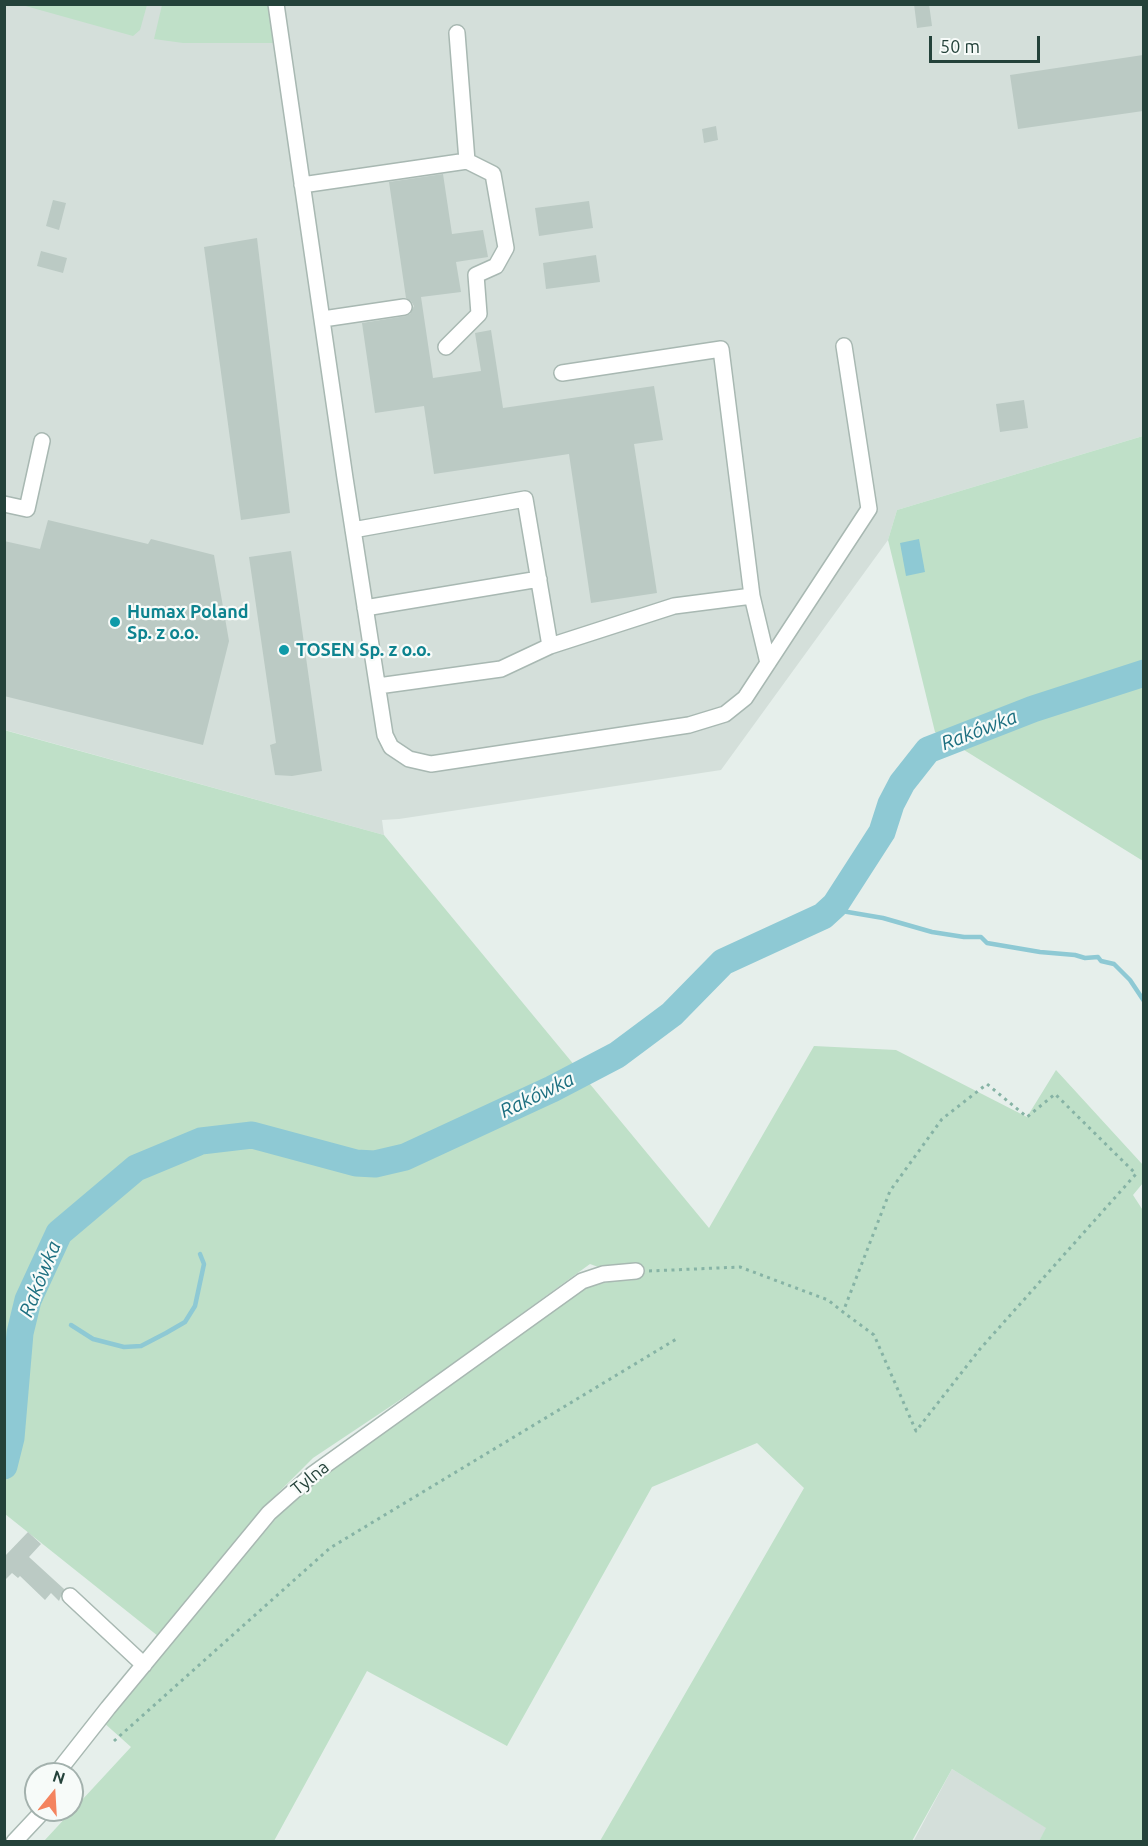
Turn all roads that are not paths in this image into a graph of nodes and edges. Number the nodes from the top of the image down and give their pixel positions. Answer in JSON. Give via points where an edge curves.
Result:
{"nodes":[{"id":1,"x":276,"y":4,"type":"edge"},
{"id":2,"x":457,"y":33,"type":"dead end"},
{"id":3,"x":467,"y":161,"type":"junction"},
{"id":4,"x":302,"y":185,"type":"junction"},
{"id":5,"x":404,"y":307,"type":"dead end"},
{"id":6,"x":322,"y":319,"type":"junction"},
{"id":7,"x":844,"y":346,"type":"dead end"},
{"id":8,"x":446,"y":347,"type":"dead end"},
{"id":9,"x":562,"y":373,"type":"dead end"},
{"id":10,"x":42,"y":441,"type":"dead end"},
{"id":11,"x":4,"y":504,"type":"edge"},
{"id":12,"x":353,"y":530,"type":"junction"},
{"id":13,"x":539,"y":579,"type":"junction"},
{"id":14,"x":752,"y":596,"type":"junction"},
{"id":15,"x":365,"y":608,"type":"junction"},
{"id":16,"x":550,"y":646,"type":"junction"},
{"id":17,"x":768,"y":663,"type":"junction"},
{"id":18,"x":378,"y":686,"type":"junction"},
{"id":19,"x":636,"y":1271,"type":"road end"},
{"id":20,"x":70,"y":1596,"type":"dead end"},
{"id":21,"x":144,"y":1665,"type":"junction"},
{"id":22,"x":66,"y":1762,"type":"edge"},
{"id":23,"x":33,"y":1822,"type":"edge"},
{"id":24,"x":14,"y":1842,"type":"edge"}],
"edges":[{"from":1,"to":4,"type":"street"},
{"from":2,"to":3,"type":"street"},
{"from":3,"to":4,"type":"street"},
{"from":3,"to":8,"type":"street","via":[[493,174],[506,248],[496,266],[476,275],[479,314]]},
{"from":4,"to":6,"type":"street"},
{"from":5,"to":6,"type":"street"},
{"from":6,"to":12,"type":"street"},
{"from":7,"to":17,"type":"street","via":[[869,509]]},
{"from":9,"to":14,"type":"street","via":[[721,349]]},
{"from":10,"to":11,"type":"street","via":[[27,509]]},
{"from":12,"to":13,"type":"street","via":[[525,499]]},
{"from":12,"to":15,"type":"street"},
{"from":13,"to":15,"type":"street"},
{"from":13,"to":16,"type":"street"},
{"from":14,"to":16,"type":"street","via":[[674,606]]},
{"from":14,"to":17,"type":"street"},
{"from":15,"to":18,"type":"street"},
{"from":16,"to":18,"type":"street","via":[[501,669]]},
{"from":17,"to":18,"type":"street","via":[[745,698],[725,714],[698,722],[431,764],[410,759],[392,747],[385,735]]},
{"from":19,"to":21,"type":"street","name":"Tylna","via":[[603,1274],[582,1281],[313,1474],[269,1513]]},
{"from":20,"to":21,"type":"street"},
{"from":21,"to":22,"type":"street","name":"Tylna"},
{"from":23,"to":24,"type":"street"}]}
